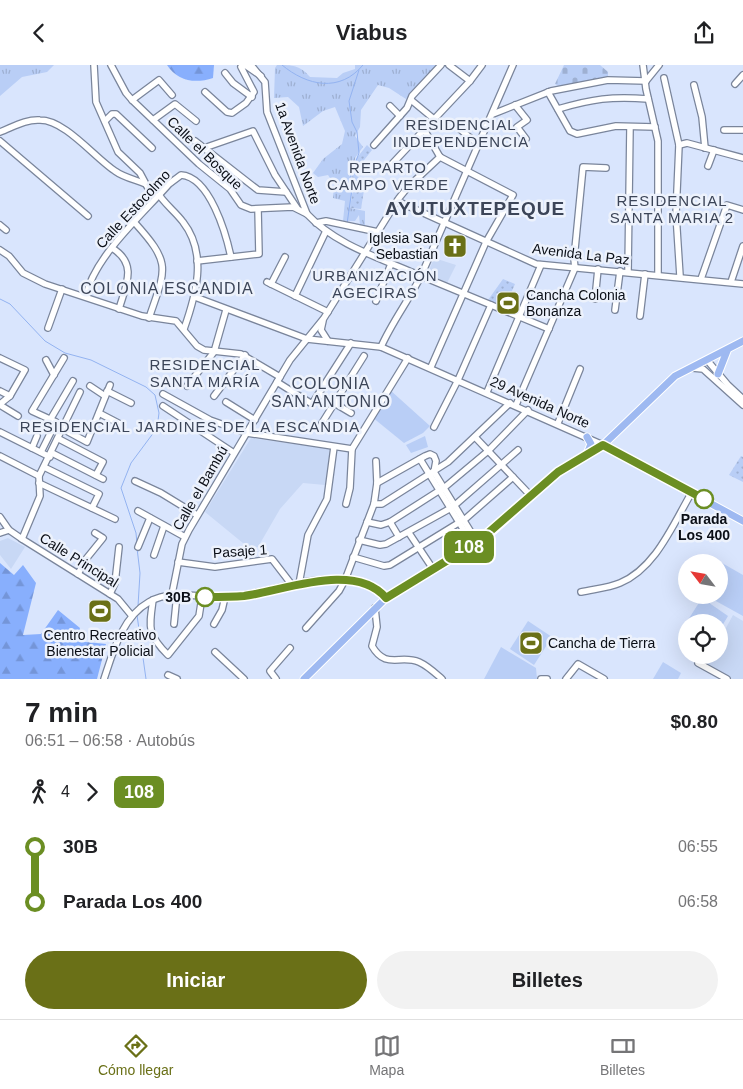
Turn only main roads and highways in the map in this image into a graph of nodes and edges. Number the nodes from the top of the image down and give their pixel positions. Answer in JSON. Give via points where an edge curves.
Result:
{"nodes":[{"id":1,"x":743,"y":341,"type":"edge"},
{"id":2,"x":743,"y":345,"type":"edge"},
{"id":3,"x":729,"y":349,"type":"junction"},
{"id":4,"x":716,"y":375,"type":"road end"},
{"id":5,"x":586,"y":437,"type":"road end"},
{"id":6,"x":603,"y":445,"type":"junction"},
{"id":7,"x":587,"y":455,"type":"junction"},
{"id":8,"x":743,"y":521,"type":"edge"},
{"id":9,"x":304,"y":679,"type":"edge"}],
"edges":[{"from":1,"to":3,"type":"main road"},
{"from":2,"to":3,"type":"main road"},
{"from":3,"to":4,"type":"main road"},
{"from":3,"to":6,"type":"main road","via":[[688,369],[657,392]]},
{"from":5,"to":7,"type":"main road","via":[[591,444]]},
{"from":6,"to":7,"type":"main road"},
{"from":6,"to":8,"type":"main road","name":"29 Avenida Norte"},
{"from":7,"to":9,"type":"main road","via":[[558,472],[475,544],[386,598]]}]}
